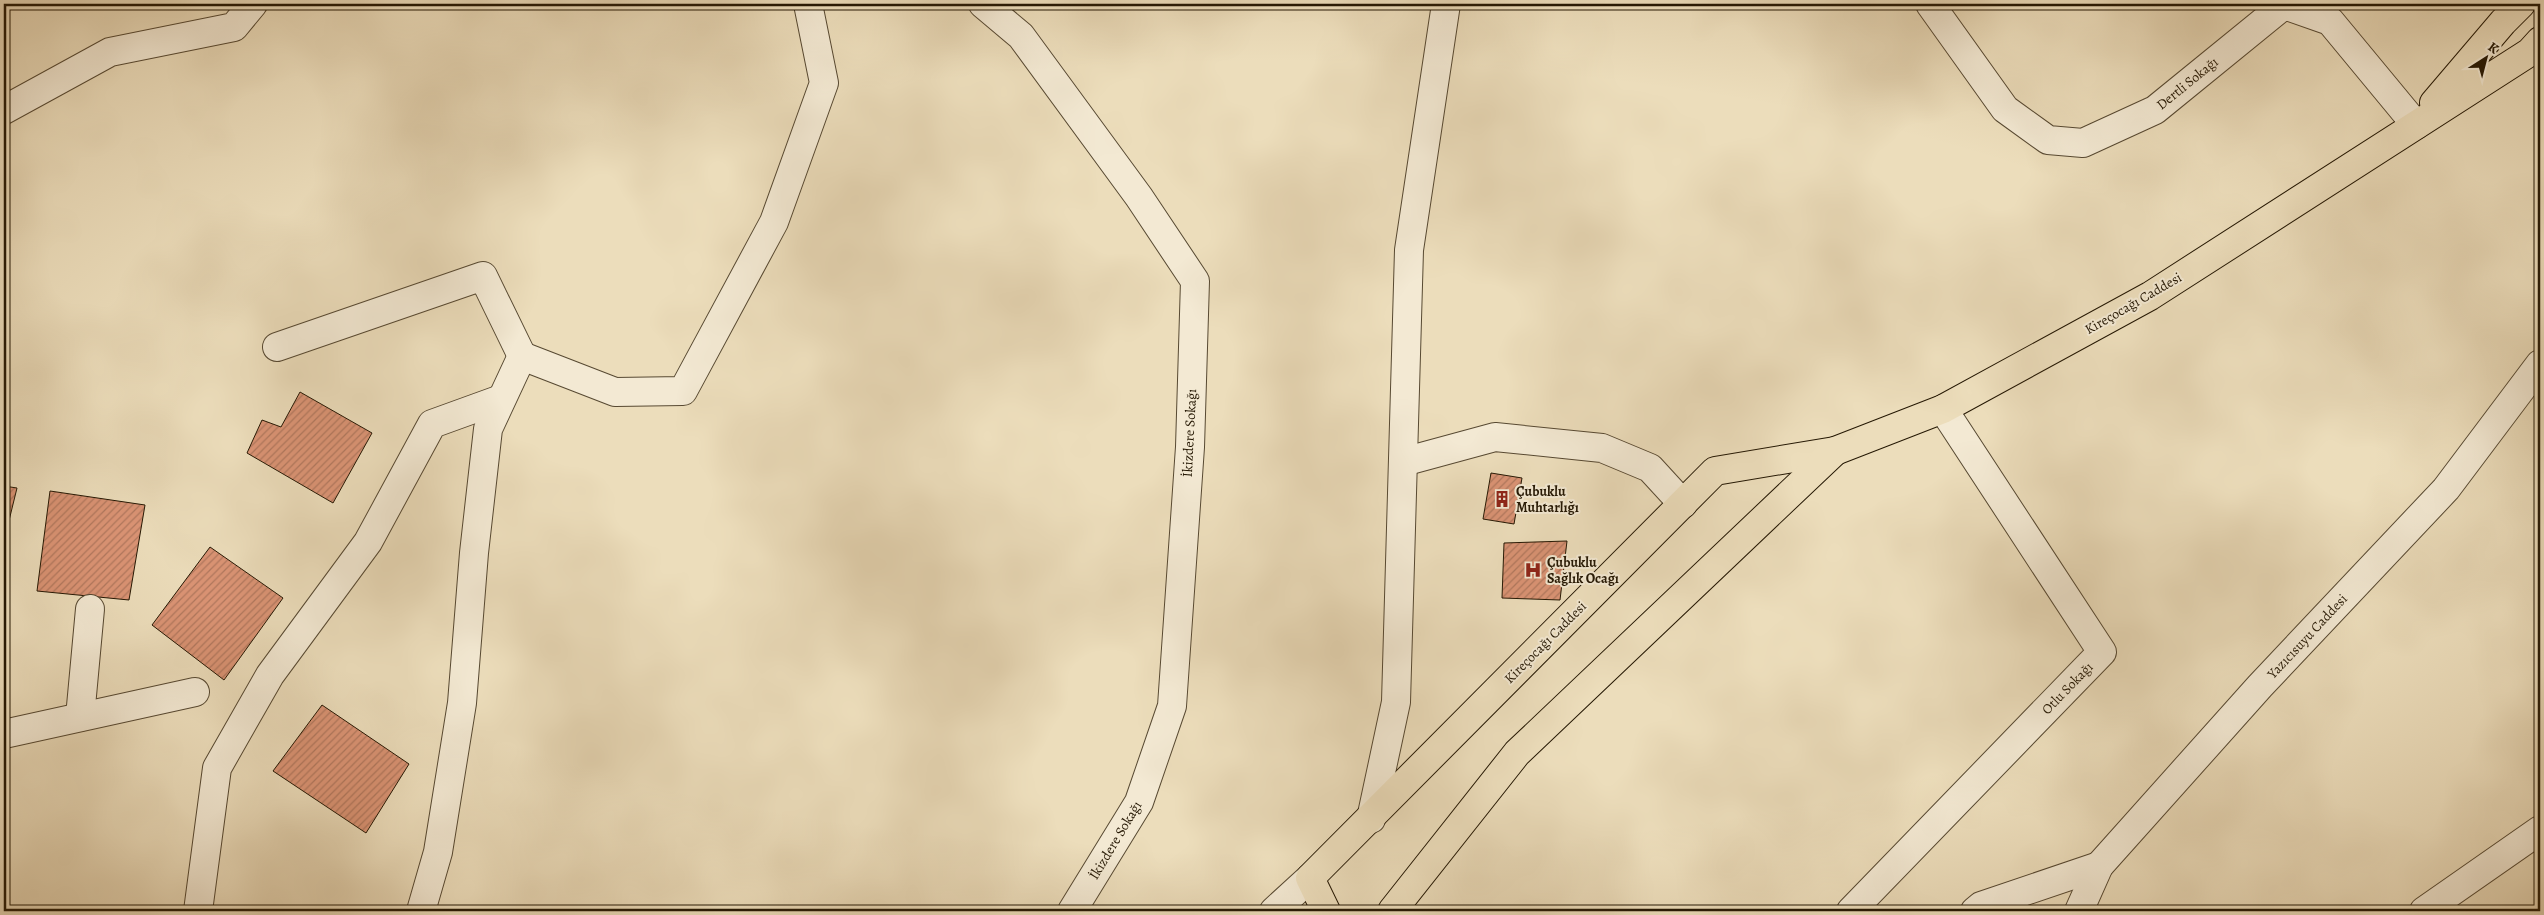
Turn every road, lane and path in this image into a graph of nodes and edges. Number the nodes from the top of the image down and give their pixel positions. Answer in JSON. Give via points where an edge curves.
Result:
{"nodes":[{"id":1,"x":253,"y":4,"type":"edge"},
{"id":2,"x":808,"y":4,"type":"edge"},
{"id":3,"x":983,"y":4,"type":"edge"},
{"id":4,"x":1446,"y":4,"type":"edge"},
{"id":5,"x":1930,"y":4,"type":"edge"},
{"id":6,"x":2521,"y":4,"type":"edge"},
{"id":7,"x":2540,"y":41,"type":"edge"},
{"id":8,"x":4,"y":110,"type":"edge"},
{"id":9,"x":2416,"y":126,"type":"junction"},
{"id":10,"x":276,"y":347,"type":"dead end"},
{"id":11,"x":522,"y":356,"type":"junction"},
{"id":12,"x":2540,"y":364,"type":"edge"},
{"id":13,"x":502,"y":399,"type":"junction"},
{"id":14,"x":1943,"y":410,"type":"junction"},
{"id":15,"x":1835,"y":451,"type":"junction"},
{"id":16,"x":1403,"y":462,"type":"junction"},
{"id":17,"x":1683,"y":504,"type":"junction"},
{"id":18,"x":90,"y":609,"type":"dead end"},
{"id":19,"x":195,"y":692,"type":"dead end"},
{"id":20,"x":80,"y":717,"type":"junction"},
{"id":21,"x":4,"y":734,"type":"edge"},
{"id":22,"x":1371,"y":819,"type":"junction"},
{"id":23,"x":2540,"y":830,"type":"edge"},
{"id":24,"x":2099,"y":866,"type":"junction"},
{"id":25,"x":1310,"y":878,"type":"junction"},
{"id":26,"x":198,"y":911,"type":"edge"},
{"id":27,"x":421,"y":911,"type":"edge"},
{"id":28,"x":1072,"y":911,"type":"edge"},
{"id":29,"x":1274,"y":911,"type":"edge"},
{"id":30,"x":1326,"y":911,"type":"edge"},
{"id":31,"x":1392,"y":911,"type":"edge"},
{"id":32,"x":1851,"y":911,"type":"edge"},
{"id":33,"x":1975,"y":911,"type":"edge"},
{"id":34,"x":2079,"y":911,"type":"edge"},
{"id":35,"x":2424,"y":911,"type":"edge"}],
"edges":[{"from":1,"to":8,"type":"street","via":[[234,27],[110,52]]},
{"from":2,"to":11,"type":"street","via":[[824,83],[774,222],[683,390],[615,392]]},
{"from":3,"to":28,"type":"street","name":"İkizdere Sokağı","via":[[1021,36],[1139,196],[1195,281],[1190,447],[1172,706],[1139,802]]},
{"from":4,"to":16,"type":"street","via":[[1409,250]]},
{"from":5,"to":9,"type":"street","name":"Dertli Sokağı","via":[[2005,109],[2048,140],[2083,143],[2155,110],[2284,5],[2330,22]]},
{"from":6,"to":9,"type":"main road"},
{"from":7,"to":9,"type":"main road","name":"Kireçocağı Caddesi","via":[[2530,52]]},
{"from":9,"to":14,"type":"main road","name":"Kireçocağı Caddesi","via":[[2150,296]]},
{"from":10,"to":11,"type":"street","via":[[482,276]]},
{"from":11,"to":13,"type":"street"},
{"from":12,"to":24,"type":"street","name":"Yazıcısuyu Caddesi","via":[[2446,489],[2260,686]]},
{"from":13,"to":26,"type":"street","via":[[432,424],[368,542],[270,675],[217,768]]},
{"from":13,"to":27,"type":"street","via":[[488,429],[462,703],[438,852]]},
{"from":14,"to":15,"type":"main road","name":"Kireçocağı Caddesi"},
{"from":14,"to":32,"type":"street","name":"Otlu Sokağı","via":[[2102,652]]},
{"from":15,"to":17,"type":"main road","name":"Kireçocağı Caddesi","via":[[1715,471]]},
{"from":15,"to":31,"type":"main road","name":"Kireçocağı Caddesi","via":[[1517,753]]},
{"from":16,"to":17,"type":"street","via":[[1495,437],[1602,448],[1650,468]]},
{"from":16,"to":22,"type":"street","via":[[1396,702]]},
{"from":17,"to":22,"type":"main road","name":"Kireçocağı Caddesi"},
{"from":18,"to":20,"type":"street"},
{"from":19,"to":20,"type":"street"},
{"from":20,"to":21,"type":"street"},
{"from":22,"to":25,"type":"main road","name":"Kireçocağı Caddesi"},
{"from":23,"to":35,"type":"street"},
{"from":24,"to":33,"type":"street"},
{"from":24,"to":34,"type":"street","name":"Yazıcısuyu Caddesi"},
{"from":25,"to":29,"type":"street"},
{"from":25,"to":30,"type":"main road"}]}
